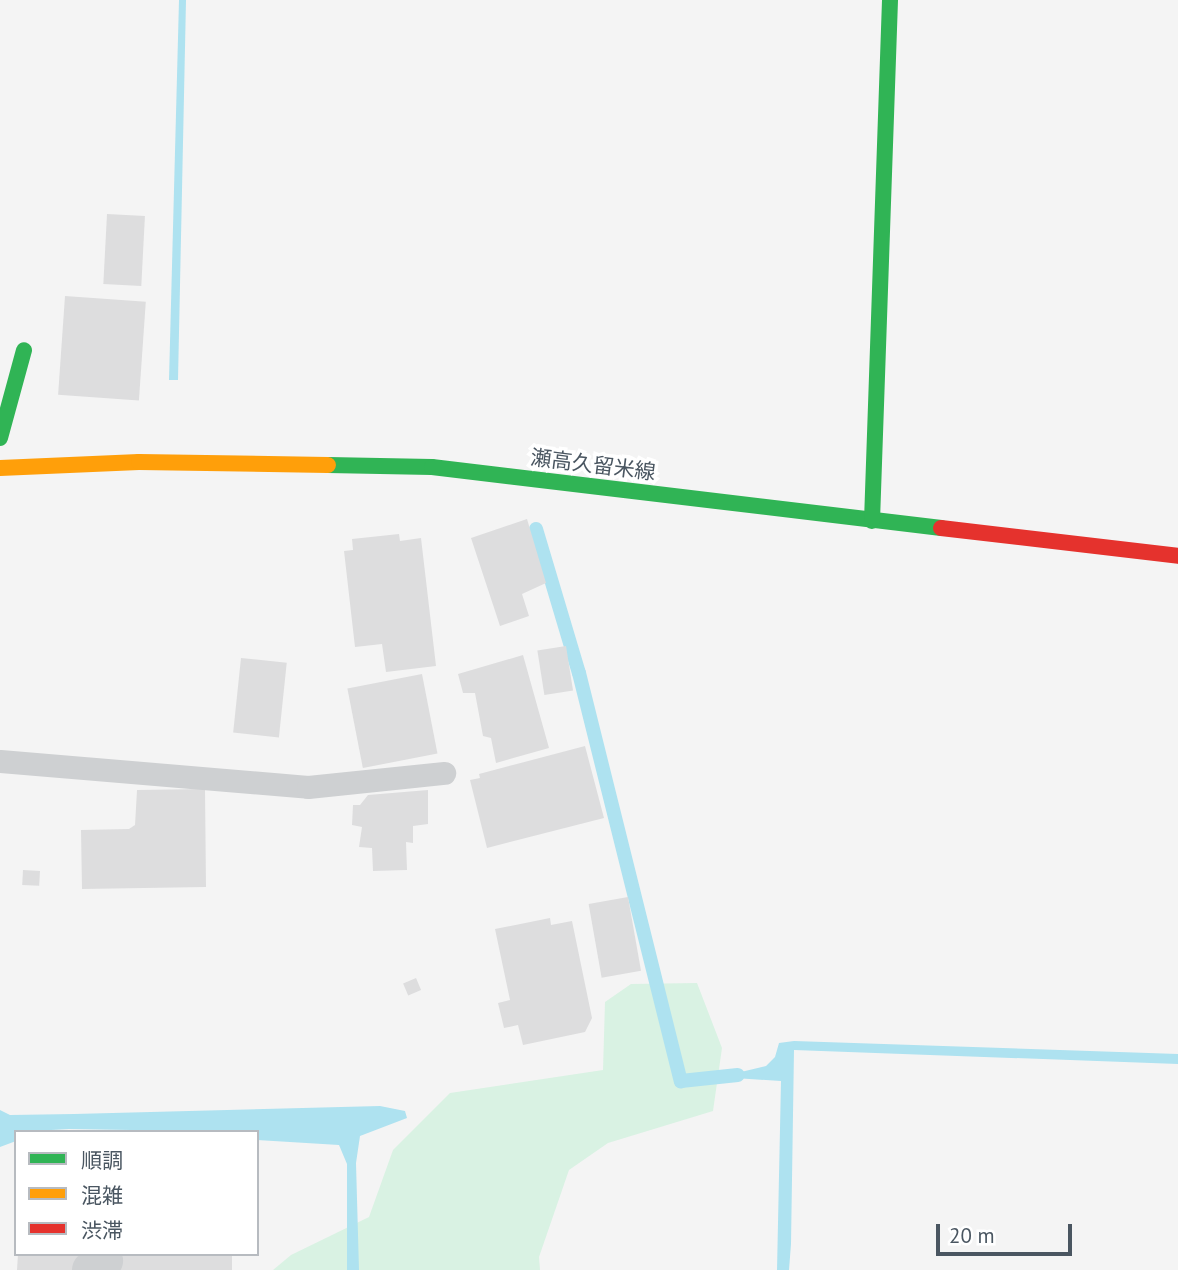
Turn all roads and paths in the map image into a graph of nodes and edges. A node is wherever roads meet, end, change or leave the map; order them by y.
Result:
1 (890, 0) edge
2 (24, 350) dead end
3 (0, 438) edge
4 (0, 468) edge
5 (872, 521) junction
6 (1178, 556) edge
7 (0, 761) edge
8 (444, 773) dead end

1 - 5 main road
2 - 3 main road
4 - 5 main road, 瀬高久留米線
5 - 6 main road, 瀬高久留米線
7 - 8 lane

